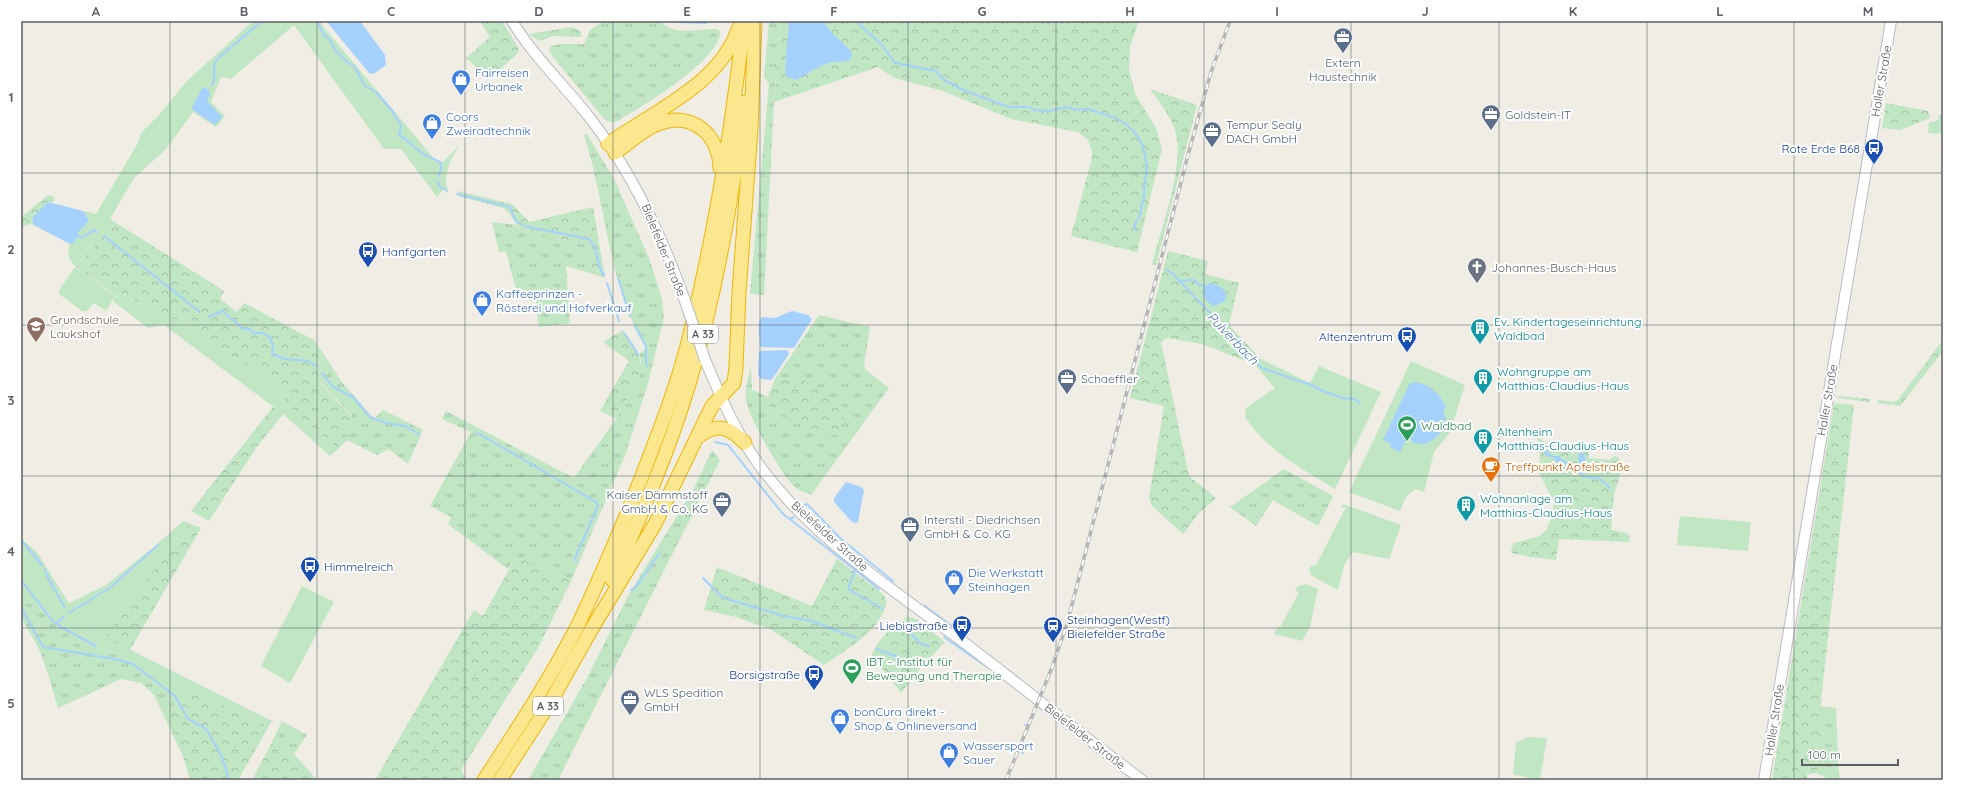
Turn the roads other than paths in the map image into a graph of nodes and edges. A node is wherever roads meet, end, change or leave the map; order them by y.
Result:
1 (512, 21) edge
2 (740, 21) edge
3 (744, 21) edge
4 (755, 21) edge
5 (1891, 21) edge
6 (612, 148) junction
7 (720, 194) junction
8 (721, 397) junction
9 (698, 437) junction
10 (745, 443) junction
11 (591, 630) junction
12 (484, 780) edge
13 (500, 780) edge
14 (1142, 780) edge
15 (1764, 780) edge

1 - 6 main road, Bielefelder Straße
2 - 6 highway
3 - 7 highway, A 33
4 - 8 highway
4 - 11 highway, A 33
5 - 15 main road, Haller Straße
6 - 7 highway
6 - 8 main road, Bielefelder Straße, bridge
7 - 12 highway, A 33
8 - 9 highway
8 - 10 main road, Bielefelder Straße
9 - 10 highway
9 - 11 highway
10 - 14 main road, Bielefelder Straße
11 - 13 highway, A 33

